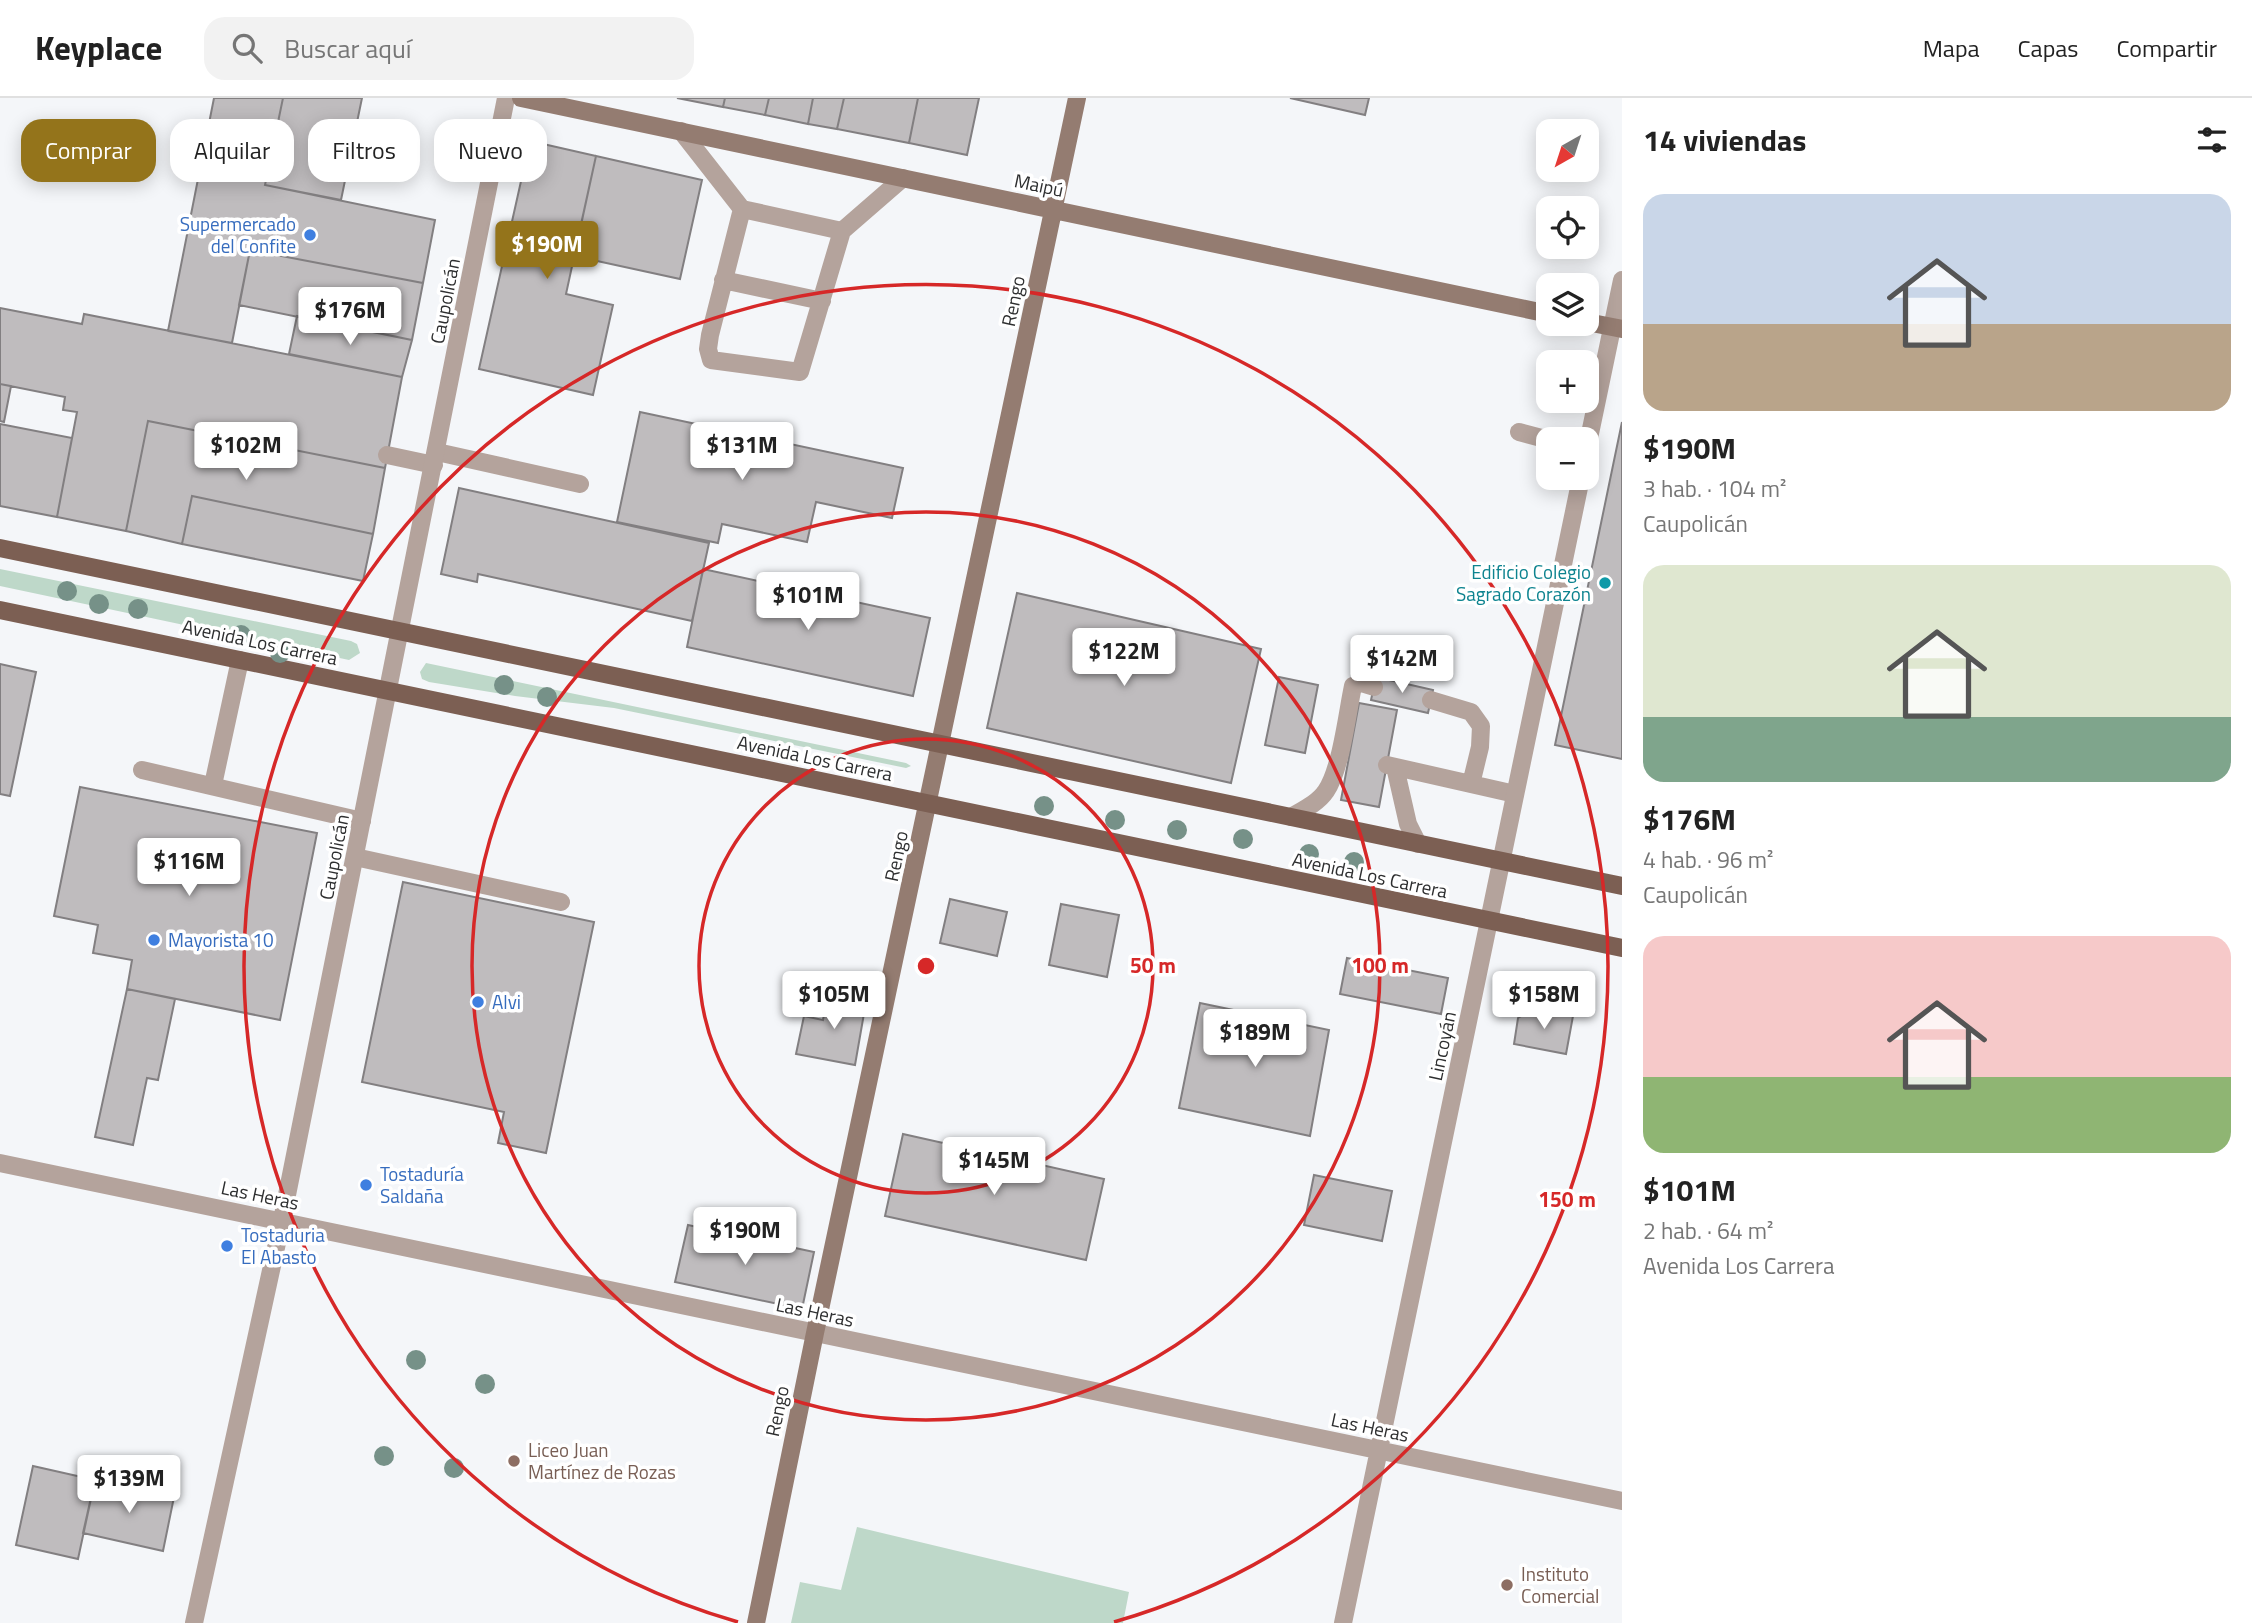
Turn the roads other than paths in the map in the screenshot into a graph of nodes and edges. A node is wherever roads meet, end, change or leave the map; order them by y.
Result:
1 (506, 98) edge
2 (521, 98) edge
3 (1077, 98) edge
4 (681, 131) junction
5 (903, 178) junction
6 (742, 209) junction
7 (1054, 210) junction
8 (842, 231) junction
9 (723, 280) junction
10 (1622, 280) edge
11 (822, 301) junction
12 (1536, 311) edge
13 (1599, 324) edge
14 (1617, 328) edge
15 (1592, 427) edge
16 (1519, 432) dead end
17 (1536, 437) edge
18 (387, 455) dead end
19 (435, 459) junction
20 (580, 484) dead end
21 (1579, 490) edge
22 (0, 548) edge
23 (0, 610) edge
24 (401, 632) junction
25 (240, 660) junction
26 (1374, 687) dead end
27 (389, 690) junction
28 (1431, 700) dead end
29 (941, 746) junction
30 (142, 769) dead end
31 (1471, 784) junction
32 (213, 786) junction
33 (1516, 794) junction
34 (928, 804) junction
35 (1291, 817) junction
36 (362, 821) junction
37 (1418, 844) junction
38 (355, 857) junction
39 (1501, 861) junction
40 (1622, 886) edge
41 (561, 901) dead end
42 (1489, 921) junction
43 (1622, 948) edge
44 (0, 1163) edge
45 (282, 1220) junction
46 (815, 1333) junction
47 (1380, 1451) junction
48 (1622, 1502) edge
49 (194, 1623) edge
50 (756, 1623) edge
51 (1343, 1623) edge

1 - 19 street, Caupolicán
2 - 4 main road, Maipú
3 - 7 main road, Rengo
4 - 5 main road, Maipú
4 - 6 street
5 - 7 main road, Maipú
5 - 8 street
6 - 8 street
6 - 9 street
7 - 12 main road, Maipú
7 - 29 main road, Rengo
8 - 11 street
9 - 11 street
9 - 11 street
10 - 14 street
13 - 14 main road
14 - 15 street
16 - 17 street
18 - 19 street
19 - 20 street
19 - 24 street, Caupolicán
21 - 33 street, Lincoyán
22 - 24 main road, Avenida Los Carrera
23 - 25 main road, Avenida Los Carrera
24 - 27 street, Caupolicán
24 - 29 main road, Avenida Los Carrera
25 - 27 main road, Avenida Los Carrera
25 - 32 street
26 - 35 street
27 - 34 main road, Avenida Los Carrera
27 - 36 street, Caupolicán
28 - 31 street
29 - 34 main road, Rengo
29 - 35 main road, Avenida Los Carrera
30 - 32 street
31 - 33 street
31 - 37 street
32 - 36 street
33 - 39 street, Lincoyán
34 - 42 main road, Avenida Los Carrera
34 - 46 main road, Rengo
35 - 37 main road, Avenida Los Carrera
36 - 38 street, Caupolicán
37 - 39 main road, Avenida Los Carrera
38 - 41 street
38 - 45 street, Caupolicán
39 - 40 main road, Avenida Los Carrera
39 - 42 street, Lincoyán
42 - 43 main road, Avenida Los Carrera
42 - 47 street, Lincoyán
44 - 45 street, Las Heras
45 - 46 street, Las Heras
45 - 49 street, Caupolicán
46 - 47 street, Las Heras
46 - 50 main road, Rengo
47 - 48 street, Las Heras
47 - 51 street, Lincoyán

